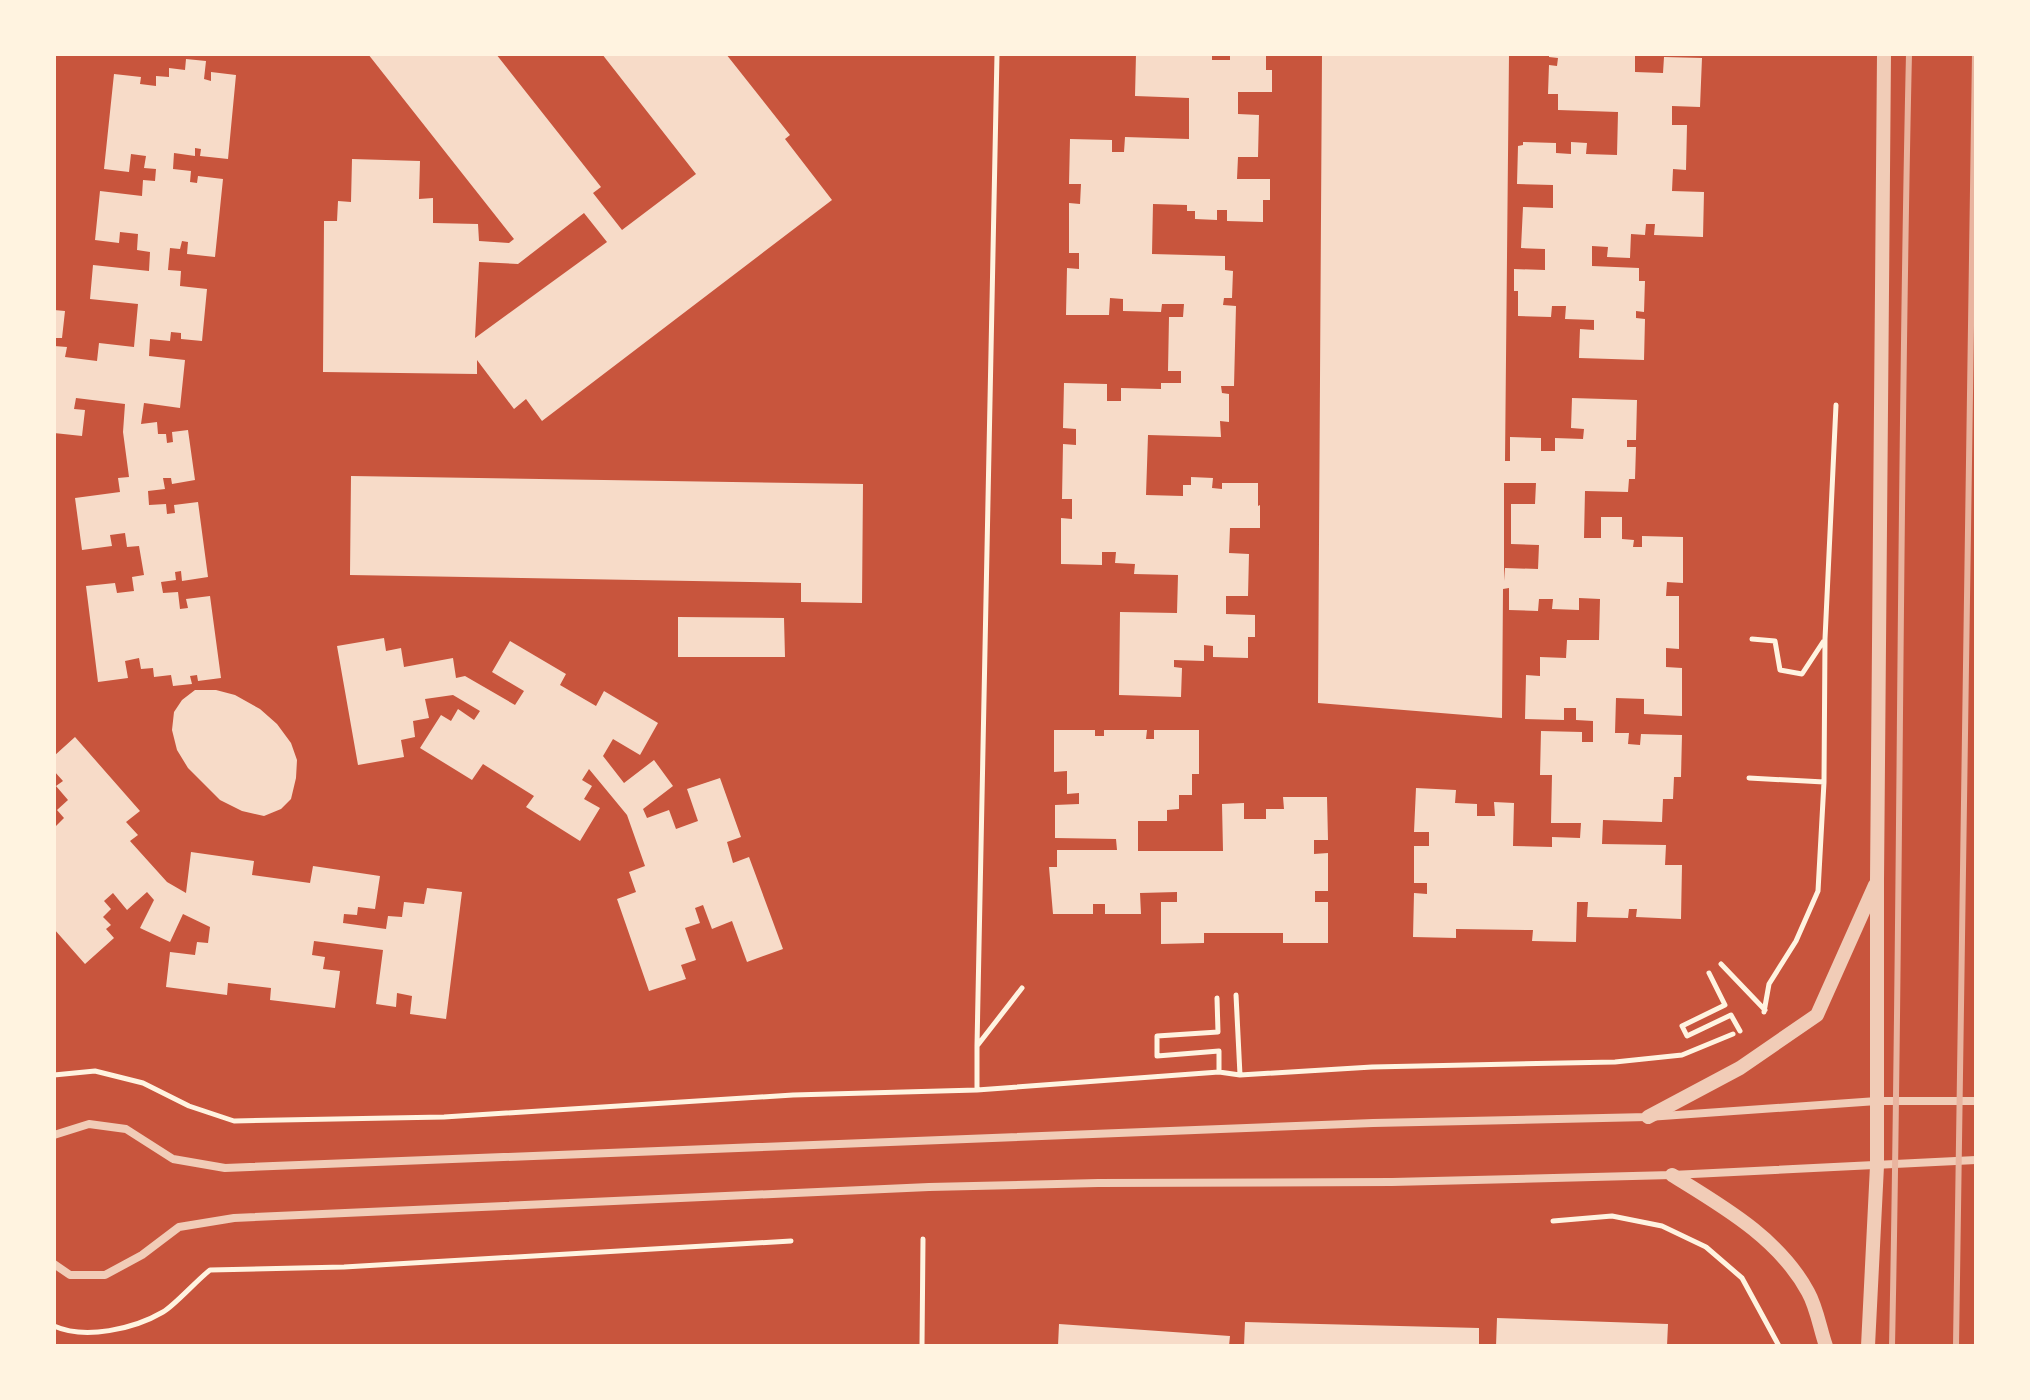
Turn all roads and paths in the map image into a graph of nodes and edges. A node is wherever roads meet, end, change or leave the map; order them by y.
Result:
1 (997, 54) edge
2 (1884, 54) edge
3 (1836, 405) dead end
4 (1752, 639) dead end
5 (1825, 639) junction
6 (1749, 778) dead end
7 (1824, 782) junction
8 (1877, 881) junction
9 (1721, 964) dead end
10 (1709, 973) dead end
11 (1022, 988) dead end
12 (1236, 995) dead end
13 (1217, 998) dead end
14 (1766, 1010) junction
15 (1757, 1017) dead end
16 (1749, 1024) dead end
17 (1740, 1031) junction
18 (977, 1046) junction
19 (1219, 1072) junction
20 (54, 1075) edge
21 (1240, 1075) junction
22 (977, 1090) junction
23 (1877, 1101) junction
24 (1976, 1101) edge
25 (1648, 1117) junction
26 (54, 1135) edge
27 (1976, 1160) edge
28 (1877, 1166) junction
29 (1672, 1175) junction
30 (1553, 1221) dead end
31 (923, 1239) dead end
32 (791, 1241) dead end
33 (54, 1264) edge
34 (54, 1326) edge
35 (922, 1346) edge
36 (1779, 1346) edge
37 (1826, 1346) edge
38 (1868, 1346) edge

1 - 18 path
2 - 8 street
3 - 5 path
4 - 5 path
5 - 7 path
6 - 7 path
7 - 14 path
8 - 23 street
8 - 25 street
9 - 14 path
10 - 17 path
11 - 18 path
12 - 21 path
13 - 19 path
14 - 15 path
16 - 17 path
17 - 21 path
18 - 22 path
19 - 21 path
19 - 22 path
20 - 22 path
23 - 24 street
23 - 25 street
23 - 28 street
25 - 26 street
27 - 28 street
28 - 29 street
28 - 38 street
29 - 33 street
29 - 37 street
30 - 36 path
31 - 35 path
32 - 34 path

